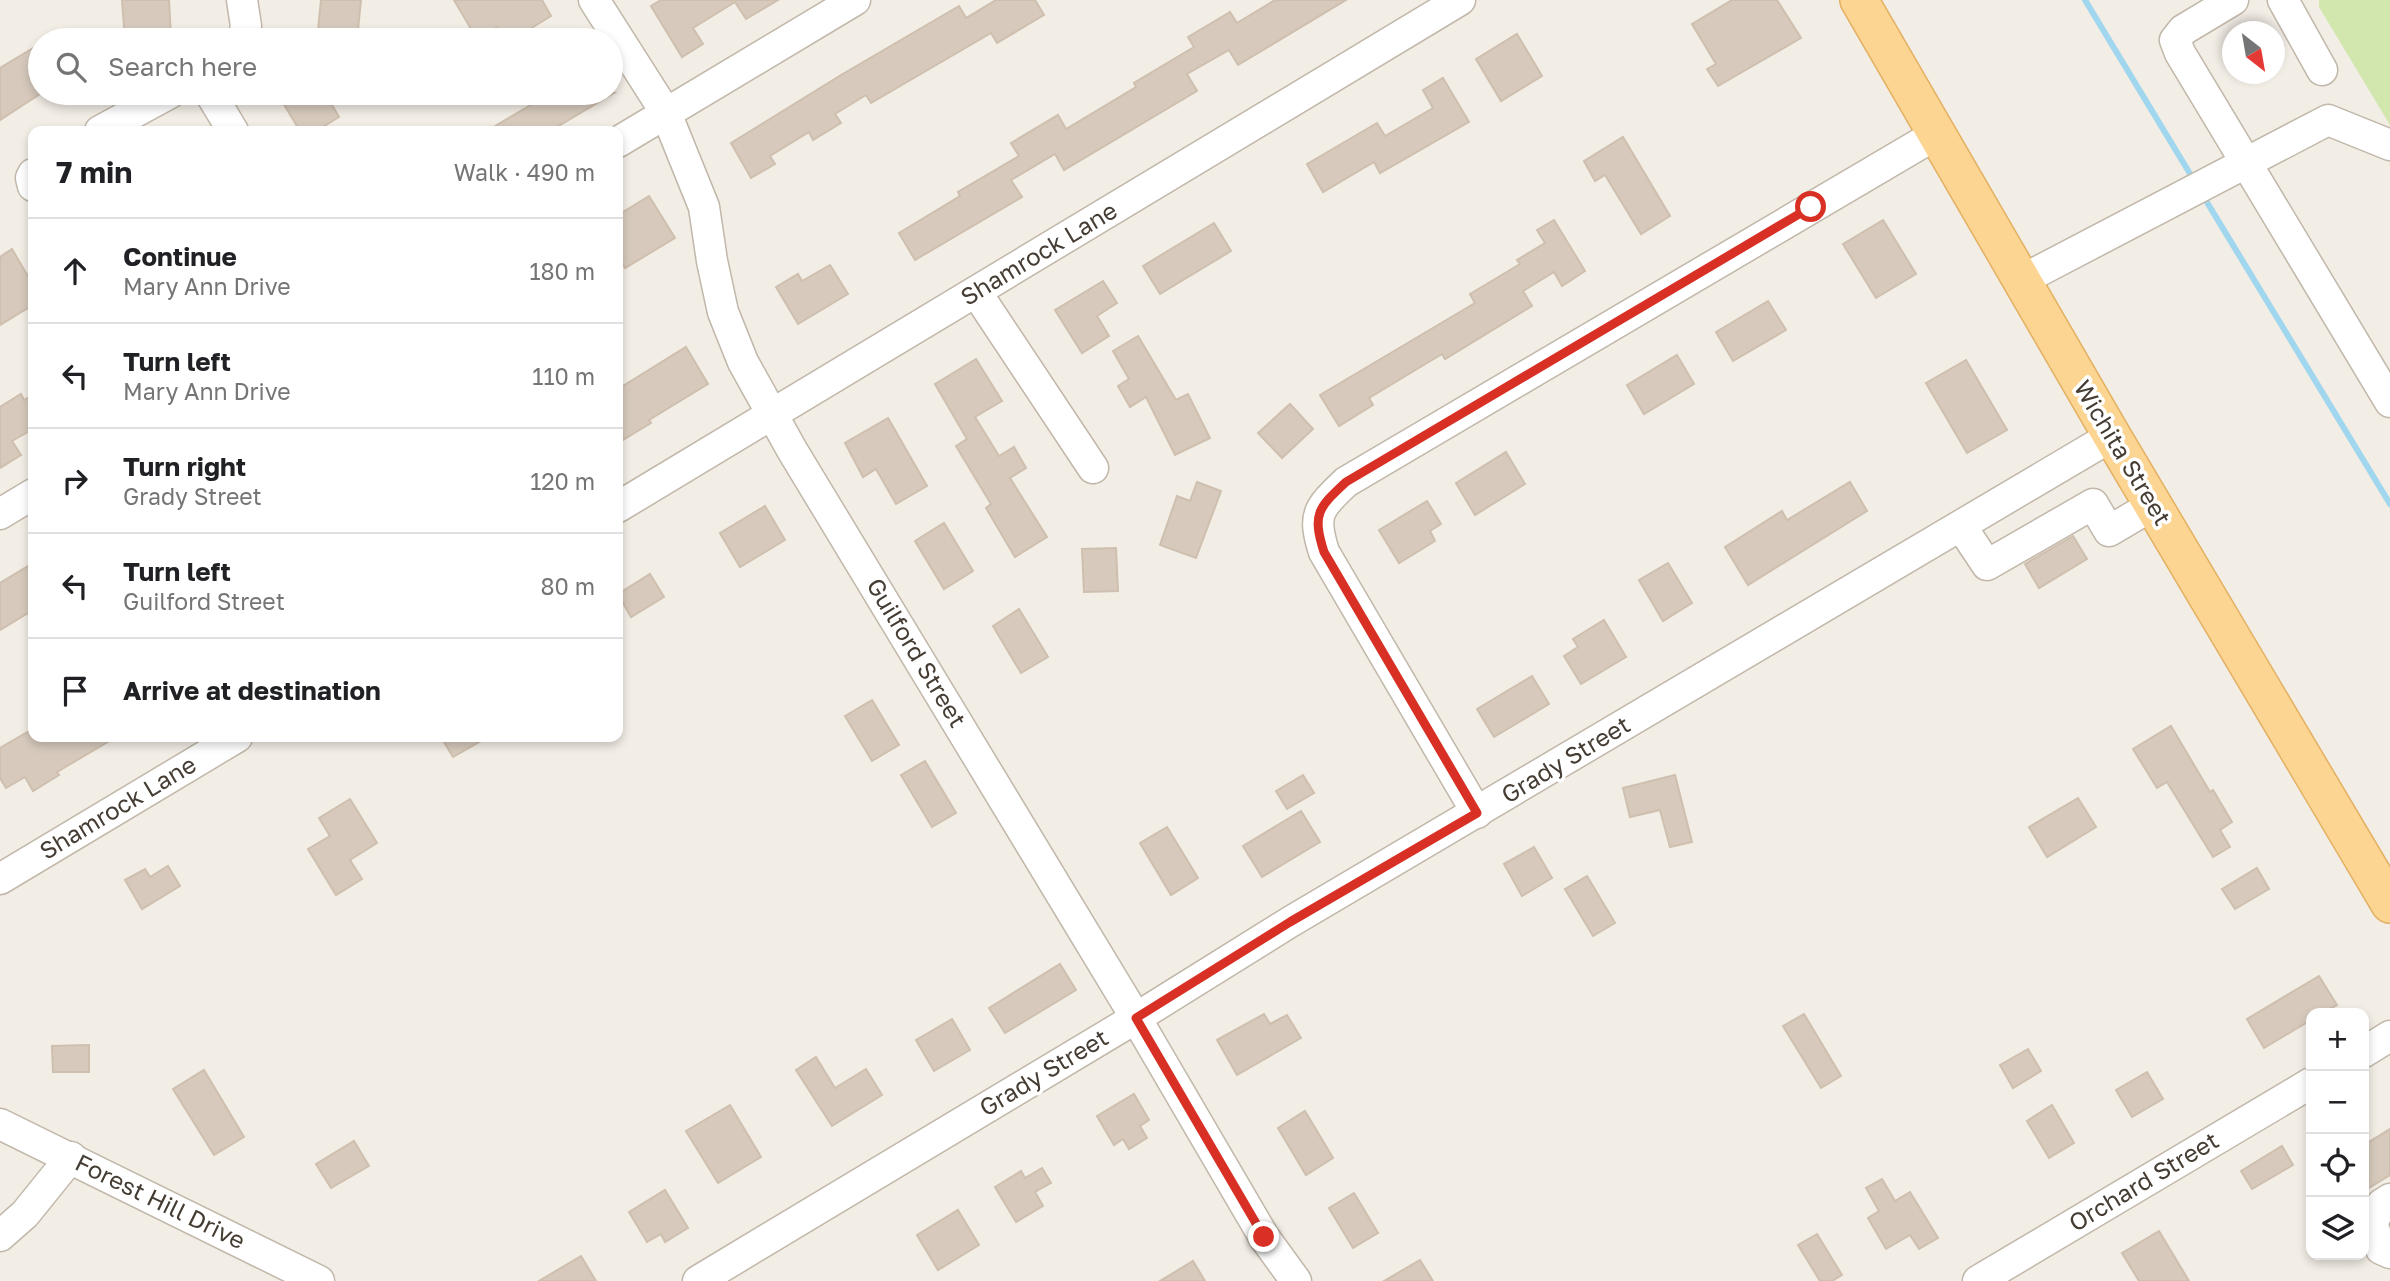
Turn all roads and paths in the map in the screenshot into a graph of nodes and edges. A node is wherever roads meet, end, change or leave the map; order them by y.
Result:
1 (242, 0) edge
2 (594, 0) edge
3 (855, 0) edge
4 (1460, 0) edge
5 (1859, 0) edge
6 (2233, 0) edge
7 (2283, 0) edge
8 (246, 28) edge
9 (612, 28) edge
10 (623, 46) edge
11 (2322, 70) dead end
12 (148, 105) edge
13 (217, 105) edge
14 (666, 113) junction
15 (109, 126) edge
16 (230, 126) edge
17 (1935, 135) junction
18 (623, 139) edge
19 (2390, 145) edge
20 (2235, 169) junction
21 (2020, 281) junction
22 (976, 292) junction
23 (2390, 402) edge
24 (773, 414) junction
25 (2112, 436) junction
26 (1093, 468) dead end
27 (28, 497) edge
28 (623, 504) edge
29 (2153, 505) junction
30 (0, 514) edge
31 (1961, 526) junction
32 (229, 742) edge
33 (1477, 813) junction
34 (0, 879) edge
35 (2390, 904) edge
36 (1136, 1018) junction
37 (2390, 1036) edge
38 (2369, 1049) edge
39 (2306, 1086) edge
40 (0, 1124) edge
41 (71, 1157) junction
42 (2390, 1199) edge
43 (0, 1236) edge
44 (2390, 1253) edge
45 (319, 1281) edge
46 (698, 1281) edge
47 (1296, 1281) edge
48 (1978, 1281) edge

1 - 8 street
2 - 9 street, Guilford Street
3 - 14 street
4 - 22 street, Shamrock Lane
5 - 17 main road, Wichita Street
6 - 20 street
7 - 11 street
10 - 14 street, Guilford Street
12 - 15 street
13 - 16 street
14 - 18 street
14 - 24 street, Guilford Street
17 - 21 main road, Wichita Street
17 - 33 street
19 - 20 street
20 - 21 street
20 - 23 street
21 - 25 main road, Wichita Street
22 - 24 street, Shamrock Lane
22 - 26 street
24 - 28 street, Shamrock Lane
24 - 36 street, Guilford Street
25 - 29 main road, Wichita Street
25 - 31 street, Grady Street
27 - 30 street
29 - 31 street
29 - 35 main road, Wichita Street
31 - 33 street, Grady Street
32 - 34 street, Shamrock Lane
33 - 36 street, Grady Street
36 - 46 street, Grady Street
36 - 47 street, Guilford Street
37 - 38 street
39 - 48 street, Orchard Street
40 - 41 street, Forest Hill Drive
41 - 43 street
41 - 45 street, Forest Hill Drive
42 - 44 street

